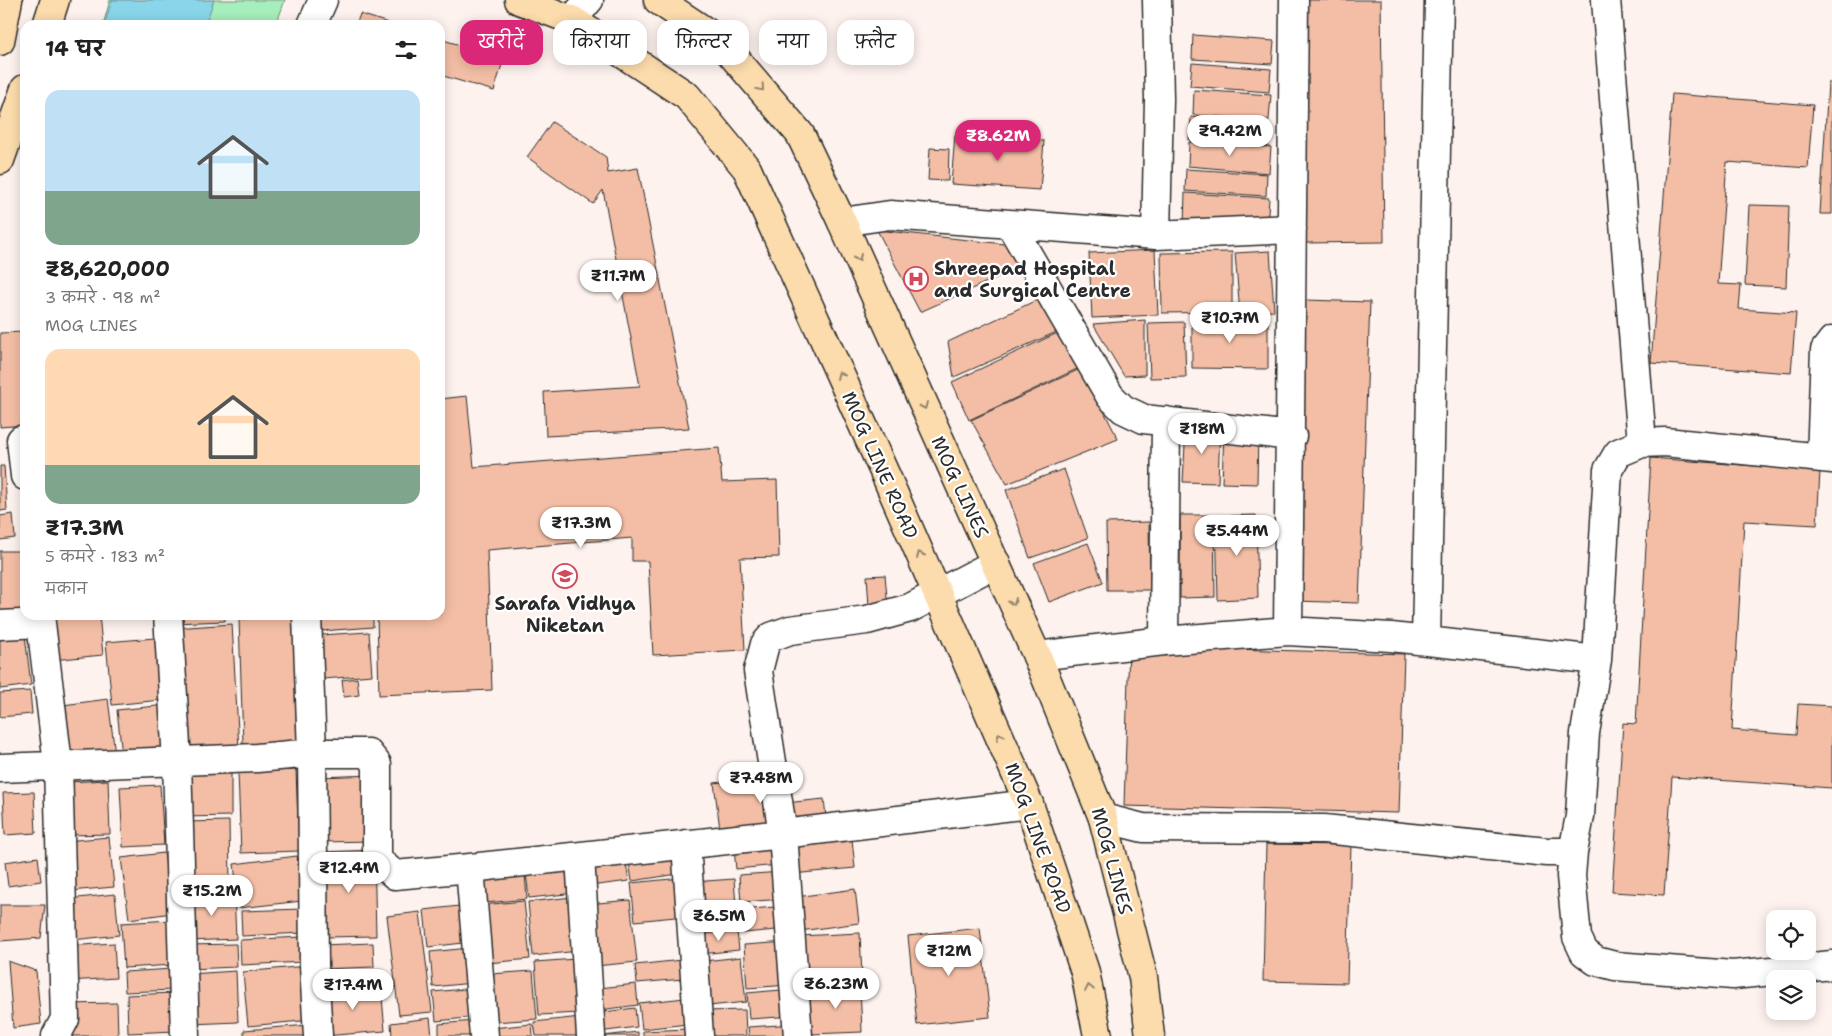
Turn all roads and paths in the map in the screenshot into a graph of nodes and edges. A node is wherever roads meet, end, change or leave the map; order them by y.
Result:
1 (8, 0) edge
2 (55, 0) edge
3 (323, 0) edge
4 (519, 0) edge
5 (658, 0) edge
6 (1157, 0) edge
7 (1294, 0) edge
8 (1439, 0) edge
9 (1606, 0) edge
10 (580, 10) edge
11 (49, 20) edge
12 (314, 20) edge
13 (0, 41) edge
14 (20, 99) edge
15 (5, 128) edge
16 (0, 160) edge
17 (842, 222) junction
18 (1010, 224) junction
19 (1292, 229) junction
20 (1156, 235) junction
21 (1832, 341) edge
22 (1166, 421) junction
23 (1292, 436) junction
24 (15, 440) edge
25 (1642, 443) junction
26 (20, 458) edge
27 (1826, 459) edge
28 (996, 563) junction
29 (936, 592) junction
30 (34, 620) edge
31 (41, 620) edge
32 (168, 620) edge
33 (307, 620) edge
34 (0, 625) edge
35 (1288, 631) junction
36 (1164, 641) junction
37 (1426, 641) junction
38 (1037, 656) junction
39 (1598, 660) junction
40 (312, 753) junction
41 (176, 761) junction
42 (58, 764) junction
43 (0, 768) edge
44 (1029, 804) junction
45 (1103, 818) junction
46 (783, 834) junction
47 (686, 844) junction
48 (1573, 852) junction
49 (580, 856) junction
50 (470, 868) junction
51 (1832, 965) edge
52 (56, 1036) edge
53 (186, 1036) edge
54 (318, 1036) edge
55 (484, 1036) edge
56 (591, 1036) edge
57 (699, 1036) edge
58 (798, 1036) edge
59 (1098, 1036) edge
60 (1150, 1036) edge

1 - 13 main road
2 - 11 main road
3 - 12 street
4 - 10 main road, MOG LINE ROAD
5 -> 17 main road, MOG LINES
6 - 20 street
7 - 19 street
8 - 37 street
9 - 25 street
29 -> 10 main road, MOG LINE ROAD
14 - 15 main road
15 - 16 main road
17 - 18 street
17 -> 28 main road, MOG LINES
18 - 20 street
18 - 22 street
19 - 20 street
19 - 23 street
21 - 27 street
22 - 23 street
22 - 36 street
23 - 35 street
24 - 26 street
25 - 27 street
25 - 39 street
28 - 29 street
28 -> 38 main road, MOG LINES
44 -> 29 main road, MOG LINE ROAD
29 - 46 street
30 - 34 street
31 - 42 street
32 - 41 street
33 - 40 street
35 - 36 street
35 - 37 street
36 - 38 street
37 - 39 street
38 - 45 main road, MOG LINES
39 - 48 street
40 - 41 street
40 - 50 street
40 - 54 street
41 - 42 street
41 - 53 street
42 - 43 street
42 - 52 street
44 - 46 street
59 -> 44 main road, MOG LINE ROAD
45 - 48 street
45 - 60 main road, MOG LINES
46 - 47 street
46 - 58 street
47 - 49 street
47 - 57 street
48 - 51 street
49 - 50 street
49 - 56 street
50 - 55 street

